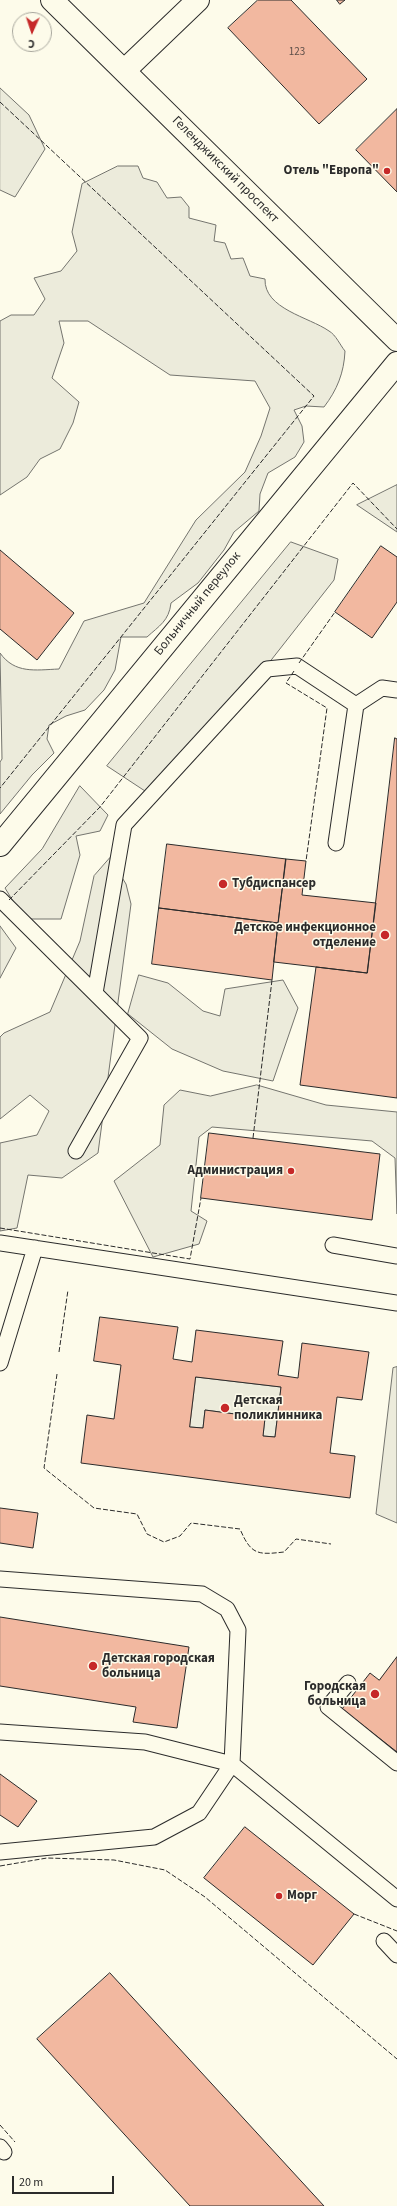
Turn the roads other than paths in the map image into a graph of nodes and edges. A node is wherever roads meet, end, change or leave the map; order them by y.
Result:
1 (52, 0) edge
2 (198, 0) edge
3 (125, 70) junction
4 (397, 340) edge
5 (397, 363) edge
6 (397, 690) edge
7 (356, 705) junction
8 (336, 843) dead end
9 (0, 845) edge
10 (0, 899) edge
11 (95, 993) junction
12 (76, 1151) dead end
13 (0, 1243) edge
14 (333, 1245) dead end
15 (35, 1248) junction
16 (397, 1256) edge
17 (397, 1303) edge
18 (0, 1363) edge
19 (0, 1579) edge
20 (348, 1683) dead end
21 (0, 1732) edge
22 (397, 1763) edge
23 (232, 1764) junction
24 (0, 1852) edge
25 (397, 1899) edge
26 (384, 1941) dead end
27 (397, 1955) edge

1 - 3 street, Геленджикский проспект
2 - 3 street
3 - 4 street, Геленджикский проспект
5 - 9 street, Больничный переулок
6 - 7 lane
7 - 8 lane
7 - 11 lane
10 - 11 lane
11 - 12 lane
13 - 15 lane
14 - 16 lane
15 - 17 lane
15 - 18 lane
19 - 23 lane
20 - 22 lane
21 - 23 lane
23 - 24 lane
23 - 25 lane
26 - 27 lane

